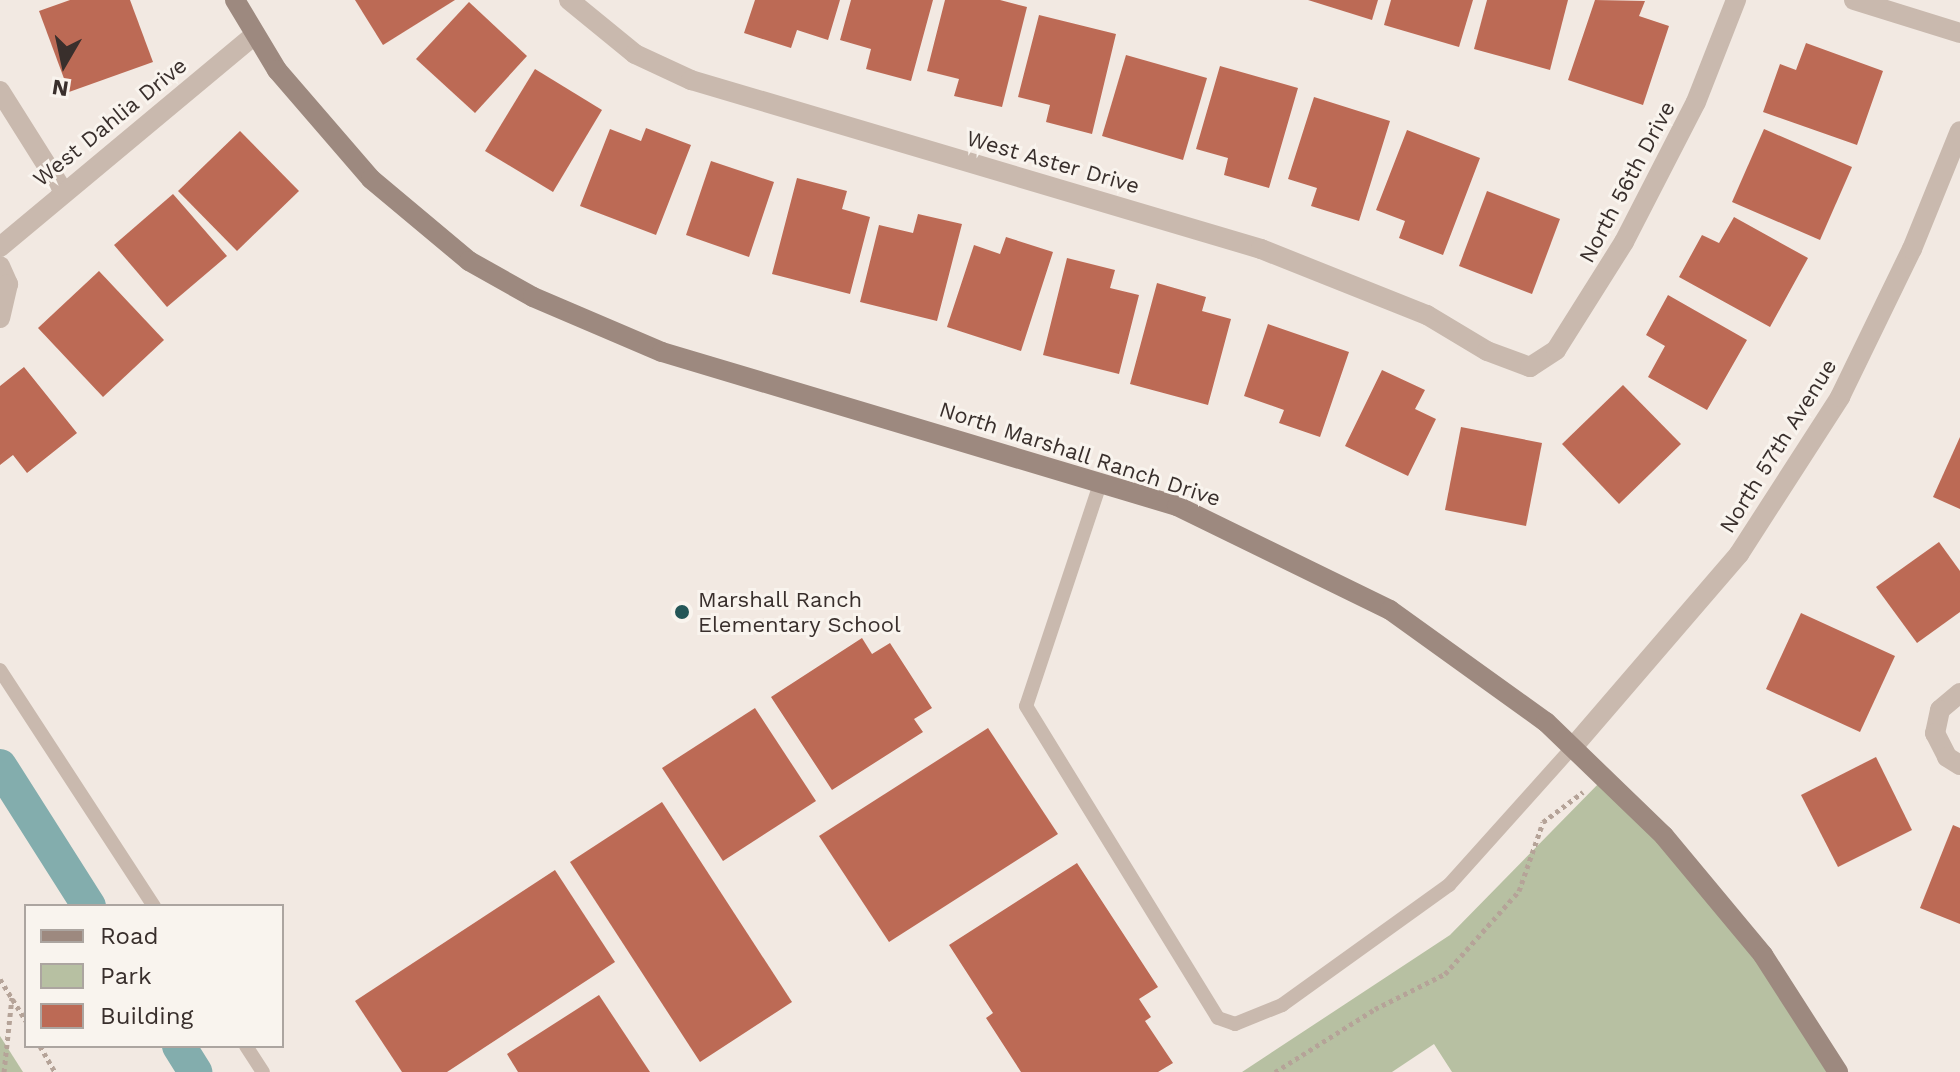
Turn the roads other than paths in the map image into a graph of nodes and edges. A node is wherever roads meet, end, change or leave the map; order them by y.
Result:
1 (235, 0) edge
2 (569, 0) edge
3 (1736, 0) edge
4 (1854, 0) edge
5 (1960, 33) edge
6 (253, 36) junction
7 (0, 91) edge
8 (1960, 131) edge
9 (63, 191) junction
10 (0, 247) edge
11 (0, 266) edge
12 (0, 318) edge
13 (1530, 367) joint
14 (1101, 481) junction
15 (0, 670) edge
16 (1960, 693) edge
17 (1573, 747) junction
18 (1960, 765) edge
19 (153, 904) edge
20 (247, 1048) edge
21 (263, 1072) edge
22 (1838, 1072) edge

1 - 6 street, North Marshall Ranch Drive
2 - 13 street, West Aster Drive
3 - 13 street, North 56th Drive
4 - 5 street
6 - 9 street, West Dahlia Drive
6 - 14 street, North Marshall Ranch Drive
7 - 9 street
8 - 17 street, North 57th Avenue
9 - 10 street, West Dahlia Drive
11 - 12 street
14 - 17 street, North Marshall Ranch Drive
14 - 17 lane
15 - 19 lane
16 - 18 street
17 - 22 street, North Marshall Ranch Drive
20 - 21 lane

